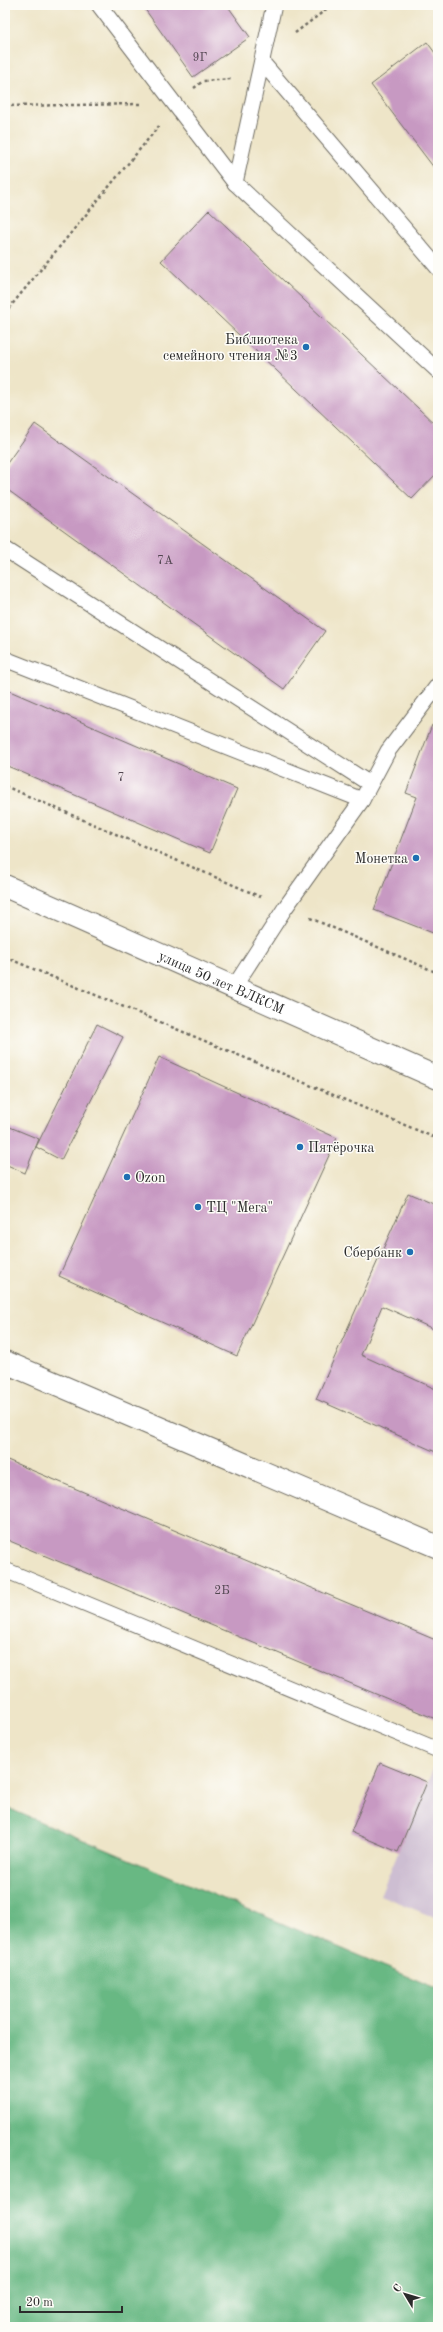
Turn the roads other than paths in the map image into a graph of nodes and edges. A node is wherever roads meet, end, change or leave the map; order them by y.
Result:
1 (99, 5) edge
2 (274, 5) edge
3 (262, 62) junction
4 (235, 183) junction
5 (438, 268) edge
6 (438, 372) edge
7 (5, 549) edge
8 (5, 659) edge
9 (438, 685) edge
10 (370, 784) junction
11 (362, 800) junction
12 (5, 886) edge
13 (234, 987) junction
14 (438, 1078) edge
15 (5, 1362) edge
16 (438, 1547) edge
17 (5, 1570) edge
18 (438, 1750) edge

1 - 4 lane
2 - 3 lane
3 - 4 lane
3 - 5 lane
4 - 6 lane
7 - 10 lane
8 - 11 lane
9 - 10 lane
10 - 11 lane
11 - 13 lane
12 - 13 street, улица 50 лет ВЛКСМ
13 - 14 street, улица 50 лет ВЛКСМ
15 - 16 street
17 - 18 lane

